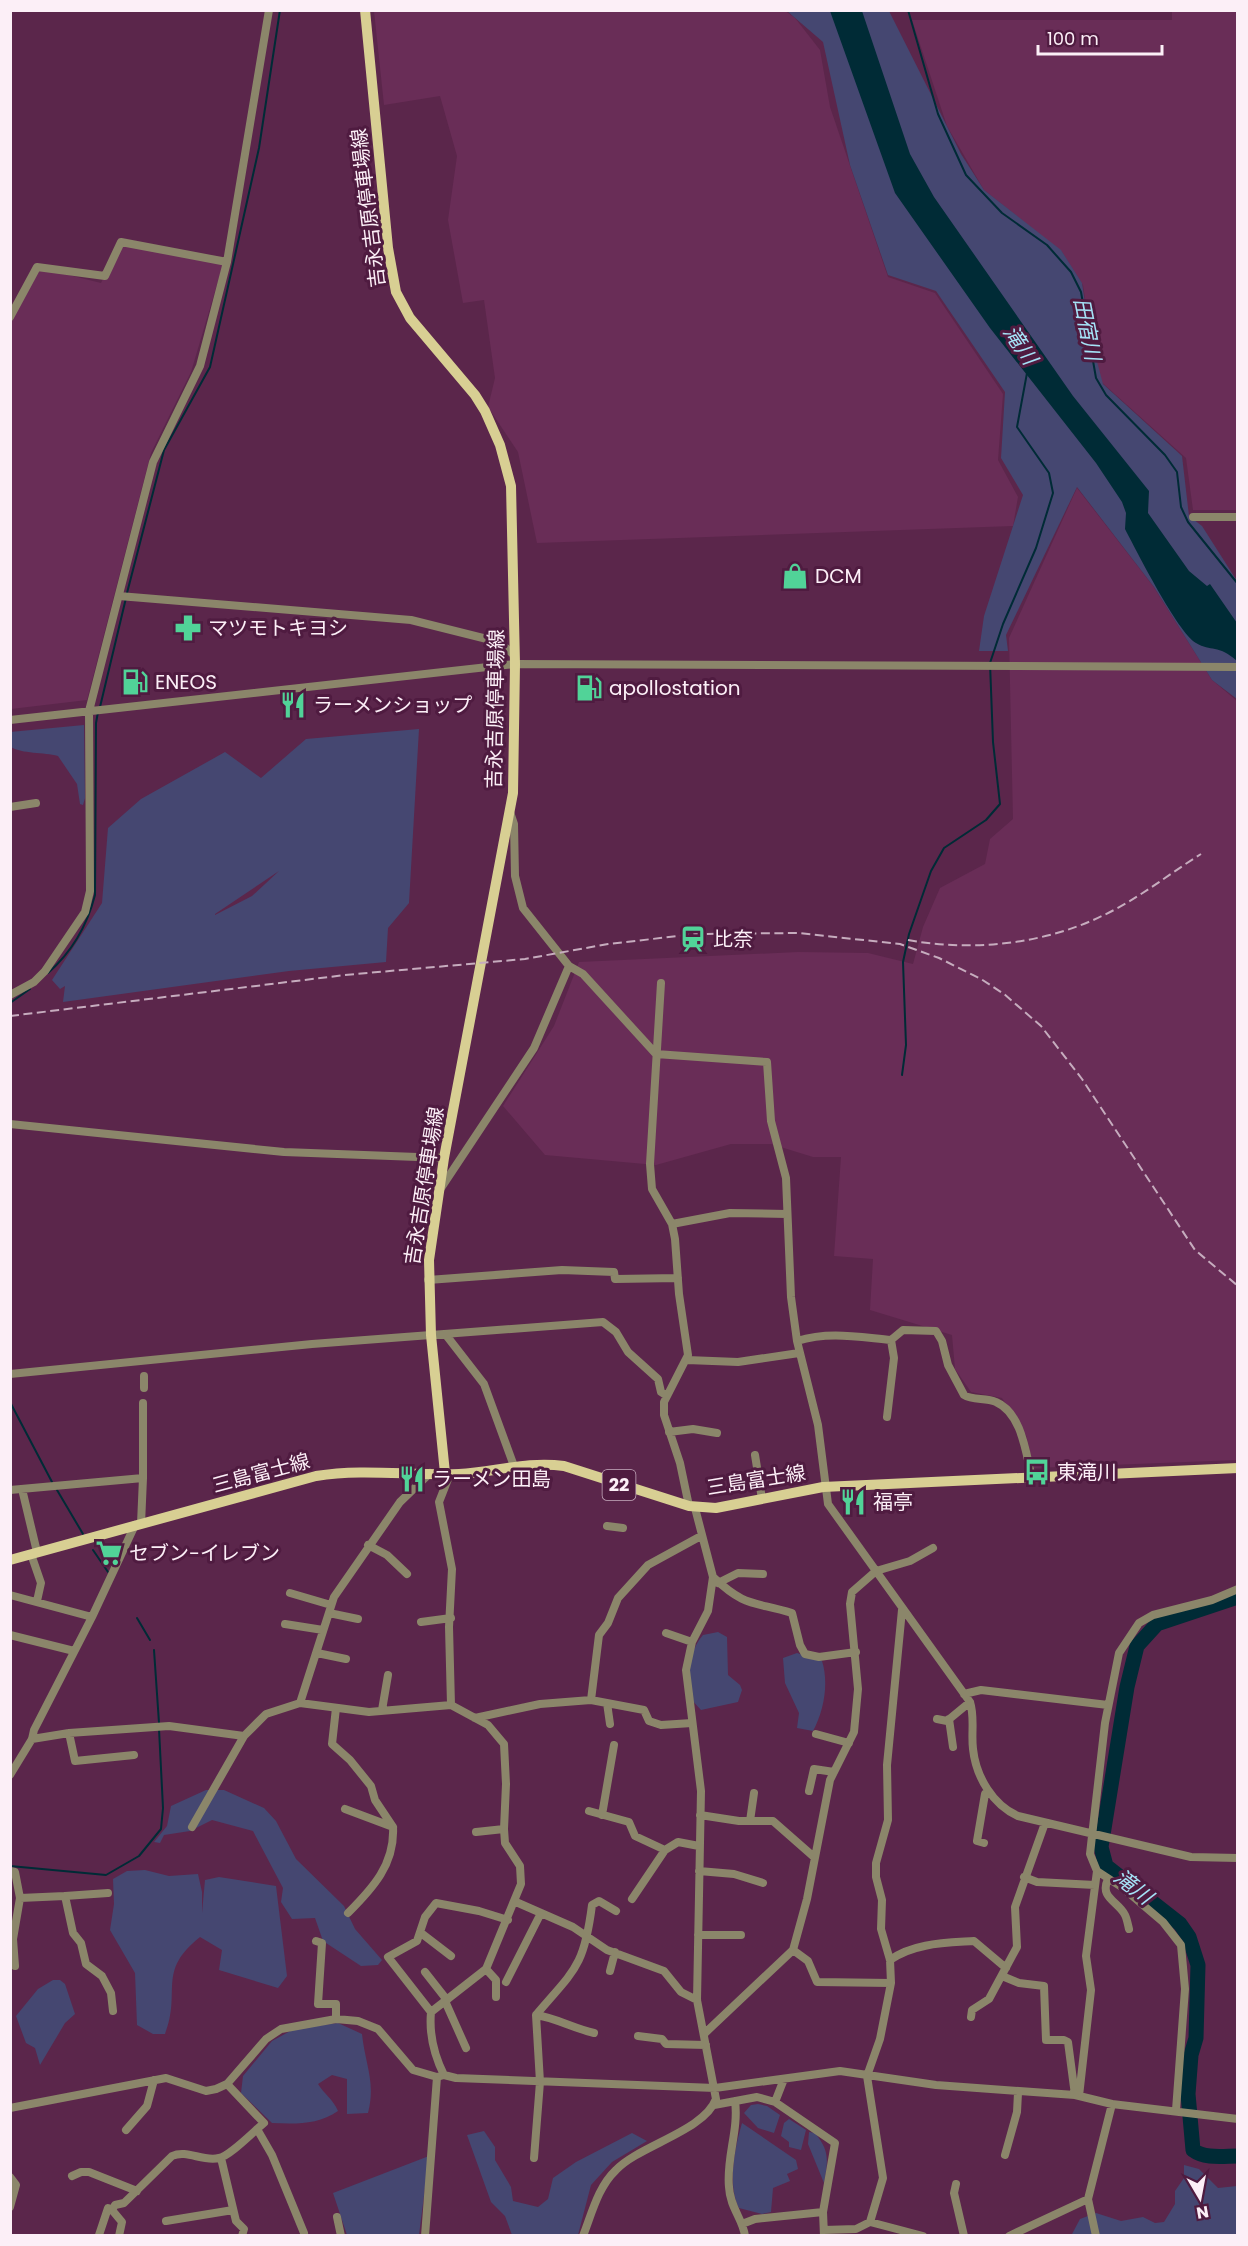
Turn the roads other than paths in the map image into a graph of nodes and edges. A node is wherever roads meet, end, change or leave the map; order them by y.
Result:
1 (269, 10) edge
2 (365, 10) edge
3 (227, 262) junction
4 (10, 317) edge
5 (1192, 517) dead end
6 (1238, 517) edge
7 (119, 596) junction
8 (515, 659) junction
9 (1238, 668) edge
10 (89, 711) junction
11 (10, 720) edge
12 (36, 804) dead end
13 (10, 807) edge
14 (510, 812) junction
15 (569, 966) junction
16 (661, 982) dead end
17 (10, 995) edge
18 (656, 1054) junction
19 (10, 1124) edge
20 (444, 1158) junction
21 (440, 1189) junction
22 (787, 1214) junction
23 (672, 1224) junction
24 (678, 1278) junction
25 (428, 1280) junction
26 (431, 1335) junction
27 (446, 1335) junction
28 (891, 1340) junction
29 (797, 1341) junction
30 (799, 1353) junction
31 (687, 1360) junction
32 (144, 1368) junction
33 (10, 1374) edge
34 (144, 1388) dead end
35 (667, 1396) junction
36 (143, 1403) dead end
37 (887, 1417) dead end
38 (669, 1432) junction
39 (717, 1433) dead end
40 (755, 1455) dead end
41 (514, 1466) junction
42 (1238, 1468) edge
43 (431, 1473) junction
44 (448, 1474) junction
45 (143, 1478) junction
46 (1032, 1478) junction
47 (826, 1487) junction
48 (22, 1489) junction
49 (10, 1490) edge
50 (762, 1499) junction
51 (692, 1507) junction
52 (138, 1525) junction
53 (608, 1526) dead end
54 (623, 1528) dead end
55 (701, 1536) junction
56 (368, 1545) junction
57 (933, 1548) dead end
58 (34, 1553) junction
59 (10, 1560) edge
60 (876, 1571) junction
61 (407, 1574) dead end
62 (763, 1574) dead end
63 (716, 1580) junction
64 (1238, 1589) edge
65 (290, 1593) dead end
66 (10, 1594) edge
67 (37, 1601) junction
68 (330, 1609) junction
69 (902, 1610) junction
70 (92, 1617) junction
71 (451, 1618) junction
72 (358, 1619) dead end
73 (421, 1622) dead end
74 (285, 1624) dead end
75 (323, 1630) junction
76 (666, 1633) dead end
77 (10, 1635) edge
78 (692, 1642) junction
79 (74, 1651) junction
80 (856, 1652) junction
81 (317, 1653) junction
82 (346, 1659) dead end
83 (388, 1675) dead end
84 (964, 1694) junction
85 (591, 1700) junction
86 (300, 1702) junction
87 (970, 1702) junction
88 (607, 1703) junction
89 (451, 1705) junction
90 (1108, 1705) junction
91 (336, 1708) junction
92 (382, 1710) junction
93 (474, 1719) junction
94 (937, 1719) dead end
95 (950, 1719) junction
96 (692, 1723) junction
97 (610, 1724) dead end
98 (69, 1733) junction
99 (816, 1734) dead end
100 (244, 1736) junction
101 (32, 1739) junction
102 (849, 1743) junction
103 (614, 1745) dead end
104 (953, 1747) dead end
105 (134, 1755) dead end
106 (834, 1772) junction
107 (10, 1775) edge
108 (809, 1791) dead end
109 (754, 1793) dead end
110 (985, 1794) dead end
111 (345, 1809) dead end
112 (589, 1811) dead end
113 (602, 1815) junction
114 (700, 1815) junction
115 (750, 1821) junction
116 (1045, 1822) junction
117 (192, 1827) dead end
118 (393, 1827) junction
119 (504, 1829) junction
120 (476, 1832) dead end
121 (1092, 1833) junction
122 (984, 1842) dead end
123 (699, 1846) junction
124 (666, 1850) junction
125 (814, 1857) junction
126 (1238, 1858) edge
127 (1097, 1870) junction
128 (10, 1871) edge
129 (699, 1871) junction
130 (1024, 1877) junction
131 (1108, 1879) junction
132 (763, 1882) dead end
133 (1095, 1885) junction
134 (108, 1893) dead end
135 (65, 1896) junction
136 (20, 1898) junction
137 (632, 1899) dead end
138 (516, 1902) junction
139 (616, 1911) dead end
140 (348, 1913) dead end
141 (541, 1913) junction
142 (508, 1920) junction
143 (1129, 1929) dead end
144 (421, 1934) junction
145 (698, 1935) junction
146 (741, 1935) dead end
147 (588, 1937) junction
148 (316, 1941) dead end
149 (793, 1950) junction
150 (615, 1952) junction
151 (451, 1956) dead end
152 (890, 1960) junction
153 (15, 1965) dead end
154 (486, 1969) junction
155 (610, 1971) dead end
156 (425, 1972) dead end
157 (1004, 1972) junction
158 (506, 1982) dead end
159 (891, 1983) junction
160 (496, 1997) dead end
161 (697, 2000) junction
162 (446, 2001) junction
163 (114, 2011) dead end
164 (430, 2012) junction
165 (536, 2015) junction
166 (971, 2017) dead end
167 (336, 2019) junction
168 (594, 2033) dead end
169 (704, 2034) junction
170 (638, 2036) dead end
171 (706, 2045) junction
172 (466, 2048) dead end
173 (441, 2076) junction
174 (867, 2076) junction
175 (784, 2079) junction
176 (154, 2080) junction
177 (540, 2082) junction
178 (227, 2084) junction
179 (715, 2088) junction
180 (1018, 2093) junction
181 (1077, 2096) junction
182 (735, 2101) junction
183 (775, 2102) junction
184 (1112, 2104) junction
185 (714, 2105) junction
186 (10, 2108) edge
187 (1176, 2110) junction
188 (1238, 2119) edge
189 (257, 2129) junction
190 (126, 2130) dead end
191 (1005, 2155) dead end
192 (221, 2158) junction
193 (534, 2158) dead end
194 (72, 2176) dead end
195 (10, 2177) edge
196 (956, 2184) dead end
197 (137, 2191) junction
198 (1088, 2199) junction
199 (10, 2207) edge
200 (112, 2210) junction
201 (233, 2210) junction
202 (823, 2212) junction
203 (337, 2217) dead end
204 (166, 2221) dead end
205 (870, 2222) junction
206 (742, 2224) junction
207 (304, 2233) dead end
208 (824, 2233) edge
209 (99, 2235) edge
210 (119, 2235) edge
211 (242, 2235) edge
212 (340, 2235) edge
213 (425, 2235) edge
214 (583, 2235) edge
215 (745, 2235) edge
216 (923, 2235) edge
217 (964, 2235) edge
218 (1009, 2235) edge
219 (1015, 2235) edge
220 (1096, 2235) edge

1 - 3 street
2 - 8 main road, 吉永吉原停車場線
3 - 4 street
3 - 7 street
5 - 6 street
7 - 8 street
7 - 10 street
8 - 9 street
8 - 10 street
8 - 14 main road, 吉永吉原停車場線
10 - 11 street
10 - 17 street
12 - 13 street
14 - 15 street
14 - 20 main road, 吉永吉原停車場線
15 - 18 street
15 - 21 street
16 - 18 street
18 - 22 street
18 - 23 street
19 - 20 street
20 - 21 main road, 吉永吉原停車場線
21 - 25 main road, 吉永吉原停車場線
22 - 23 street
22 - 29 street
23 - 24 street
24 - 25 street
24 - 31 street
25 - 26 main road, 吉永吉原停車場線
26 - 27 street
26 - 32 street
26 - 44 main road, 吉永吉原停車場線
27 - 35 street
27 - 41 street
28 - 29 street
28 - 37 street
28 - 46 street
29 - 30 street
30 - 31 street
30 - 47 street
31 - 35 street
32 - 33 street
32 - 34 street
35 - 38 street
36 - 45 street
38 - 39 street
38 - 51 street
40 - 50 street
41 - 44 main road, 三島富士線 / 22
41 - 51 main road, 三島富士線 / 22
42 - 46 main road, 三島富士線 / 22
43 - 44 main road, 三島富士線 / 22
43 - 52 main road, 三島富士線 / 22
43 - 56 street
44 - 71 street
45 - 48 street
45 - 52 street
46 - 47 main road, 三島富士線 / 22
47 - 50 main road, 三島富士線 / 22
47 - 60 street
48 - 49 street
48 - 58 street
50 - 51 main road, 三島富士線 / 22
51 - 55 street
52 - 58 main road, 三島富士線 / 22
52 - 70 street
53 - 54 street
55 - 63 street
55 - 85 street
56 - 61 street
56 - 68 street
57 - 60 street
58 - 59 main road, 三島富士線 / 22
58 - 67 street
60 - 69 street
60 - 80 street
62 - 63 street
63 - 78 street
63 - 80 street
64 - 90 street
65 - 68 street
66 - 67 street
67 - 70 street
68 - 72 street
68 - 75 street
69 - 84 street
69 - 152 street
70 - 79 street
71 - 73 street
71 - 89 street
74 - 75 street
75 - 81 street
76 - 78 street
77 - 79 street
78 - 96 street
79 - 101 street
80 - 102 street
81 - 82 street
81 - 86 street
83 - 92 street
84 - 87 street
84 - 90 street
85 - 88 street
85 - 93 street
86 - 91 street
86 - 100 street
87 - 95 street
87 - 116 street
88 - 96 street
88 - 97 street
89 - 92 street
89 - 93 street
90 - 121 street
91 - 92 street
91 - 118 street
93 - 119 street
94 - 95 street
95 - 104 street
96 - 114 street
98 - 100 street
98 - 101 street
98 - 105 street
99 - 102 street
100 - 117 street
101 - 107 street
102 - 106 street
103 - 113 street
106 - 108 street
106 - 125 street
109 - 115 street
110 - 122 street
111 - 118 street
112 - 113 street
113 - 124 street
114 - 115 street
114 - 123 street
115 - 125 street
116 - 121 street
116 - 130 street
118 - 140 street
119 - 120 street
119 - 138 street
121 - 126 street
121 - 127 street
123 - 124 street
123 - 129 street
124 - 137 street
125 - 149 street
127 - 131 street
127 - 133 street
128 - 136 street
129 - 132 street
129 - 145 street
130 - 133 street
130 - 157 street
131 - 143 street
131 - 187 street
133 - 181 street
134 - 135 street
135 - 136 street
135 - 163 street
136 - 153 street
138 - 141 street
138 - 142 street
139 - 147 street
141 - 147 street
141 - 158 street
142 - 144 street
142 - 154 street
144 - 151 street
144 - 164 street
145 - 146 street
145 - 161 street
147 - 150 street
147 - 165 street
148 - 167 street
149 - 159 street
149 - 169 street
150 - 155 street
150 - 161 street
152 - 157 street
152 - 159 street
154 - 160 street
154 - 162 street
156 - 162 street
157 - 166 street
157 - 181 street
159 - 174 street
161 - 169 street
162 - 164 street
162 - 172 street
164 - 173 street
165 - 168 street
165 - 177 street
167 - 173 street
167 - 178 street
169 - 171 street
170 - 171 street
171 - 179 street
173 - 177 street
173 - 213 street
174 - 175 street
174 - 180 street
174 - 205 street
175 - 179 street
175 - 183 street
176 - 178 street
176 - 186 street
176 - 190 street
177 - 179 street
177 - 193 street
178 - 189 street
179 - 185 street
180 - 181 street
180 - 191 street
181 - 184 street
182 - 183 street
182 - 185 street
182 - 206 street
183 - 202 street
184 - 187 street
184 - 198 street
185 - 214 street
187 - 188 street
189 - 192 street
189 - 207 street
192 - 197 street
192 - 201 street
194 - 197 street
195 - 199 street
196 - 217 street
197 - 200 street
198 - 219 street
198 - 220 street
200 - 209 street
200 - 210 street
201 - 204 street
201 - 211 street
202 - 206 street
202 - 208 street
203 - 212 street
205 - 208 street
205 - 216 street
206 - 215 street
218 - 219 street

